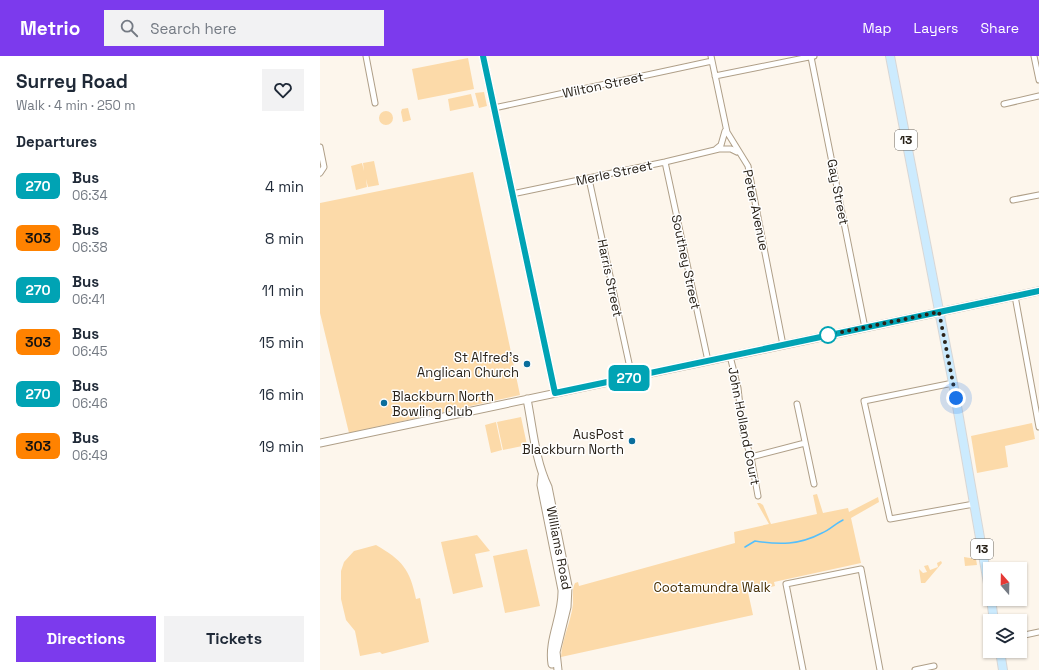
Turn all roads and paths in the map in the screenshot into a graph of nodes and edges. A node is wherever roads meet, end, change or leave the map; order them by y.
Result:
1 (366, 56) edge
2 (483, 56) edge
3 (813, 56) edge
4 (890, 56) edge
5 (1034, 56) edge
6 (711, 59) edge
7 (715, 76) junction
8 (1039, 80) edge
9 (1039, 96) edge
10 (375, 103) dead end
11 (1004, 104) dead end
12 (494, 108) junction
13 (725, 126) junction
14 (320, 146) edge
15 (715, 150) junction
16 (739, 153) junction
17 (665, 162) junction
18 (320, 173) edge
19 (589, 179) junction
20 (512, 194) junction
21 (1039, 195) edge
22 (1013, 200) dead end
23 (1039, 291) edge
24 (1015, 296) junction
25 (939, 312) junction
26 (865, 328) junction
27 (783, 345) junction
28 (730, 356) junction
29 (708, 361) junction
30 (632, 377) junction
31 (953, 383) junction
32 (555, 393) junction
33 (527, 399) junction
34 (797, 404) dead end
35 (1039, 427) edge
36 (320, 443) edge
37 (805, 443) junction
38 (750, 457) junction
39 (814, 484) dead end
40 (758, 496) dead end
41 (974, 504) junction
42 (552, 523) junction
43 (553, 542) junction
44 (560, 548) junction
45 (984, 562) edge
46 (1039, 632) edge
47 (1027, 635) edge
48 (553, 652) junction
49 (1001, 658) edge
50 (554, 660) junction
51 (934, 666) dead end
52 (554, 670) edge
53 (558, 670) edge
54 (803, 670) edge
55 (880, 670) edge
56 (915, 670) edge
57 (1003, 670) edge

1 - 10 street
2 - 12 street
3 - 7 street
3 - 26 street, Gay Street
4 - 25 main road, 13
5 - 8 street
6 - 7 street, Peter Avenue
6 - 12 street, Wilton Street
7 - 13 street, Peter Avenue
9 - 11 street
12 - 20 street
13 - 15 street
13 - 16 street, Peter Avenue
14 - 18 street
15 - 16 street, Merle Street
15 - 17 street, Merle Street
16 - 27 street, Peter Avenue
17 - 19 street, Merle Street
17 - 29 street, Southey Street
19 - 20 street, Merle Street
19 - 30 street, Harris Street
20 - 32 street
21 - 22 street
23 - 24 main road
24 - 25 main road
24 - 35 street
25 - 26 main road
25 - 31 main road, 13
26 - 27 main road
27 - 28 main road
28 - 29 main road
28 - 38 street, John Holland Court
29 - 30 main road
30 - 32 main road
31 - 41 main road, 13
31 - 41 street
32 - 33 main road
33 - 36 main road
33 - 42 main road, Williams Road
34 - 37 street
37 - 38 street
37 - 39 street
38 - 40 street, John Holland Court
41 - 45 main road, 13
42 - 43 main road, Williams Road
42 - 44 main road, Williams Road
43 - 44 main road
43 - 48 main road, Williams Road
44 - 48 main road, Williams Road
46 - 47 street
48 - 50 main road, Williams Road
49 - 57 main road
50 - 52 main road, Williams Road
50 - 53 main road, Williams Road
51 - 56 street
54 - 55 street

